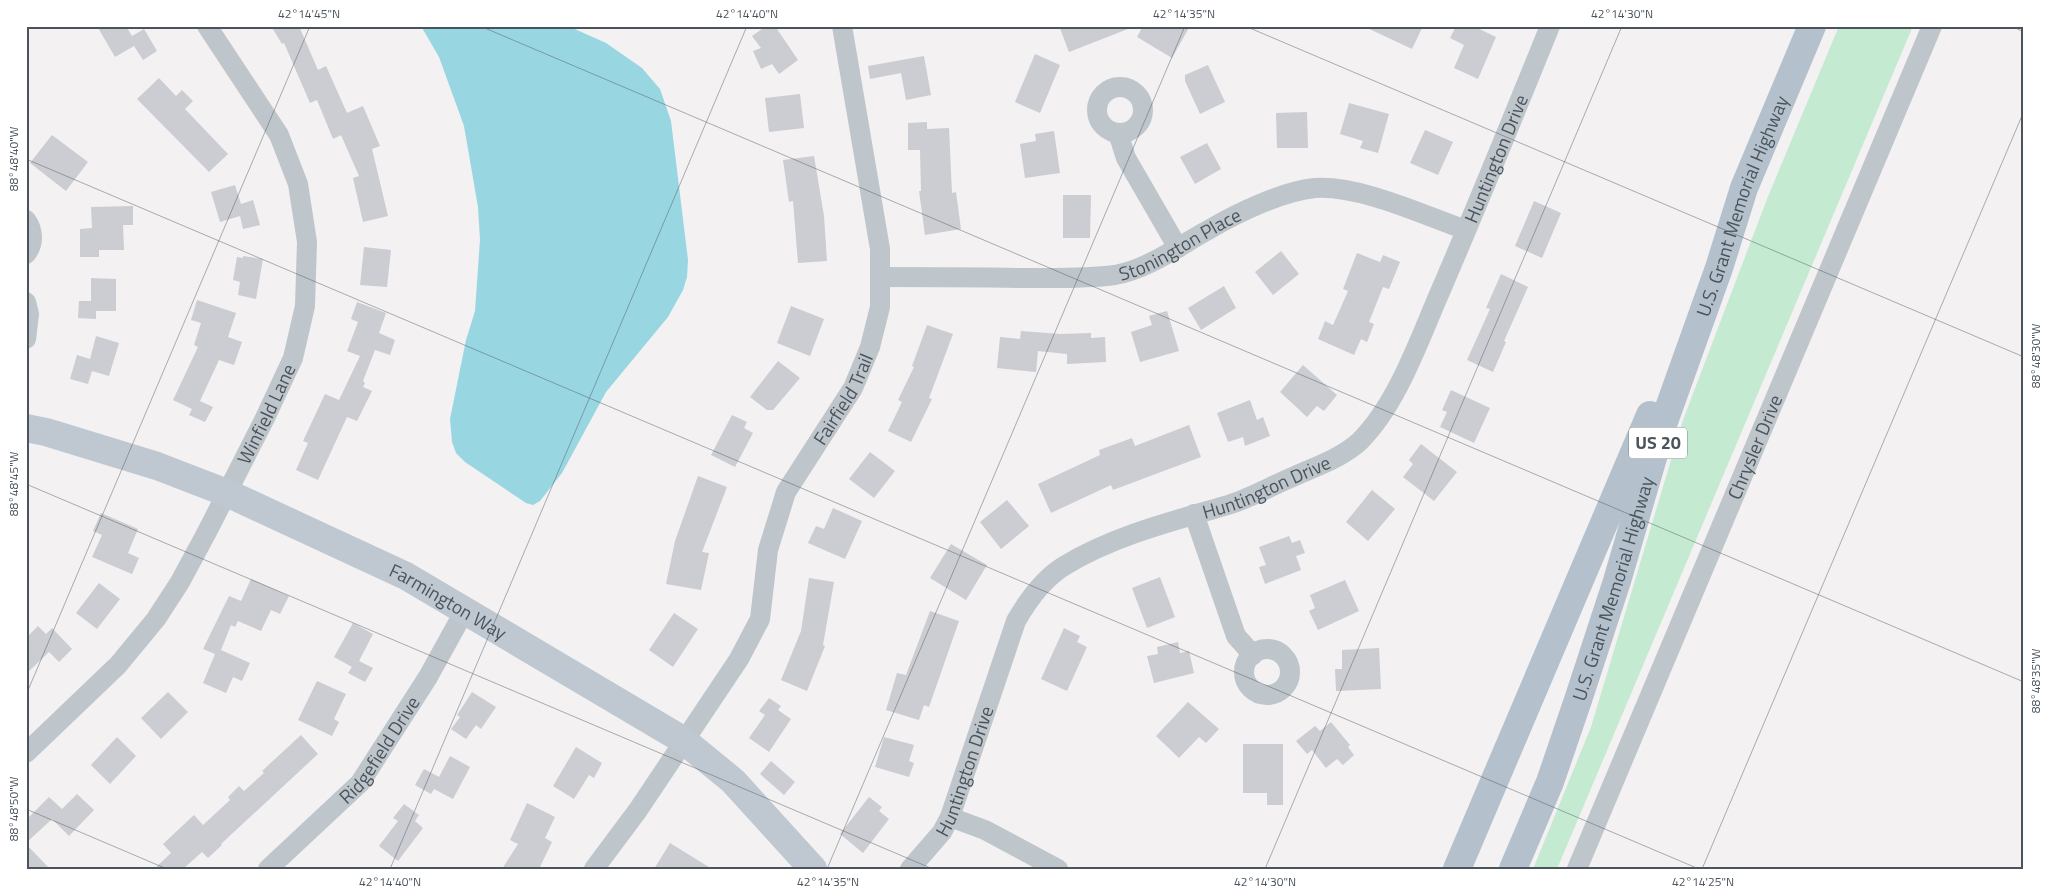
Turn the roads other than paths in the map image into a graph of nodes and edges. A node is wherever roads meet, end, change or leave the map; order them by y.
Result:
1 (207, 26) edge
2 (842, 26) edge
3 (1550, 26) edge
4 (1812, 26) edge
5 (1932, 26) edge
6 (1118, 133) dead end
7 (1744, 188) junction
8 (26, 220) edge
9 (1466, 230) junction
10 (1178, 248) junction
11 (26, 254) edge
12 (881, 277) junction
13 (26, 302) edge
14 (26, 338) edge
15 (26, 428) edge
16 (227, 493) junction
17 (1194, 514) junction
18 (465, 610) junction
19 (1252, 655) dead end
20 (683, 740) junction
21 (26, 753) edge
22 (950, 817) junction
23 (1474, 828) junction
24 (268, 869) edge
25 (594, 869) edge
26 (813, 869) edge
27 (910, 869) edge
28 (1058, 869) edge
29 (1457, 869) edge
30 (1465, 869) edge
31 (1513, 869) edge
32 (1577, 869) edge

1 - 16 street, Winfield Lane
2 - 12 street, Fairfield Trail
3 - 9 street, Huntington Drive
4 - 7 main road, U.S. Grant Memorial Highway / US 20
5 - 32 street, Chrysler Drive
6 - 10 street
7 - 23 main road, U.S. Grant Memorial Highway / US 20
7 - 31 main road, U.S. Grant Memorial Highway / US 20
8 - 11 street
9 - 10 street, Stonington Place
9 - 17 street, Huntington Drive
10 - 12 street, Stonington Place
12 - 20 street, Fairfield Trail
13 - 14 street
15 - 16 street, Farmington Way
16 - 18 street, Farmington Way
16 - 21 street, Winfield Lane
17 - 19 street
17 - 22 street, Huntington Drive
18 - 20 street, Farmington Way
18 - 24 street, Ridgefield Drive
20 - 25 street, Fairfield Trail
20 - 26 street, Farmington Way
22 - 27 street, Huntington Drive
22 - 28 street
23 - 29 main road, U.S. Grant Memorial Highway / US 20
23 - 30 main road

